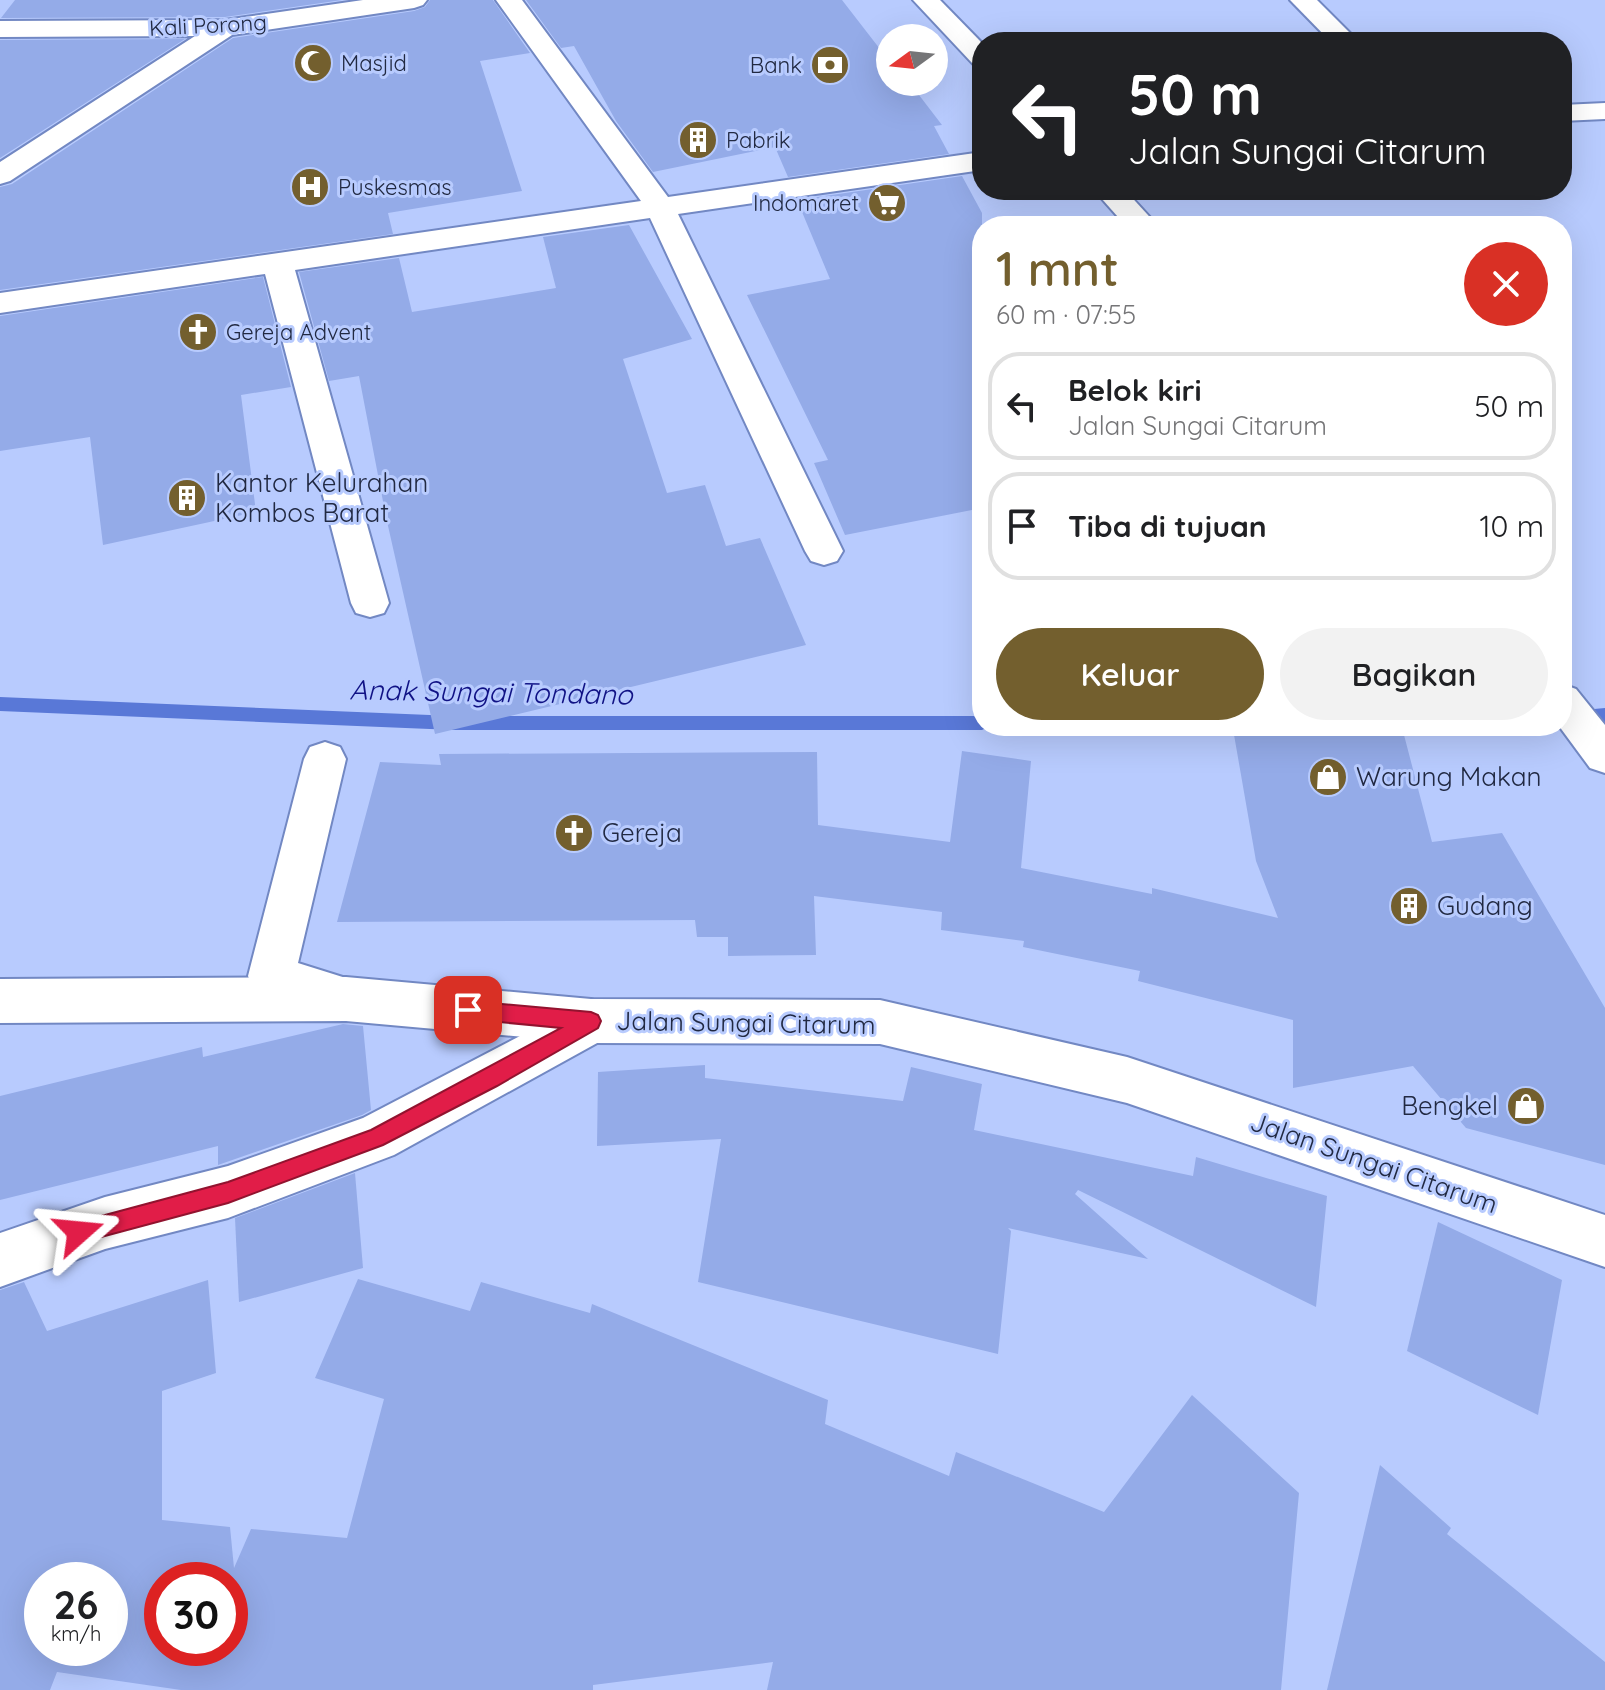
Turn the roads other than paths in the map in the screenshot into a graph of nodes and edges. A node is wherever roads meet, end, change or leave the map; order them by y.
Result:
1 (414, 0) edge
2 (509, 0) edge
3 (926, 0) edge
4 (1303, 0) edge
5 (225, 28) junction
6 (4, 29) edge
7 (1336, 32) edge
8 (972, 48) edge
9 (1605, 111) edge
10 (1572, 113) edge
11 (972, 162) edge
12 (0, 175) edge
13 (1118, 200) edge
14 (659, 206) junction
15 (1134, 216) edge
16 (278, 263) junction
17 (0, 303) edge
18 (824, 551) dead end
19 (370, 603) dead end
20 (1572, 713) edge
21 (1605, 756) edge
22 (325, 759) dead end
23 (346, 999) junction
24 (0, 1001) edge
25 (591, 1021) junction
26 (1605, 1241) edge
27 (0, 1260) edge

1 - 5 street, Kali Porong
2 - 14 street
3 - 8 street
4 - 7 street
5 - 6 street, Kali Porong
5 - 12 street
9 - 10 street
11 - 14 street
13 - 15 street
14 - 16 street
14 - 18 street
16 - 17 street
16 - 19 street
20 - 21 street
22 - 23 street
23 - 24 street, Jalan Sungai Citarum
23 - 25 street, Jalan Sungai Citarum
25 - 26 street, Jalan Sungai Citarum
25 - 27 street

